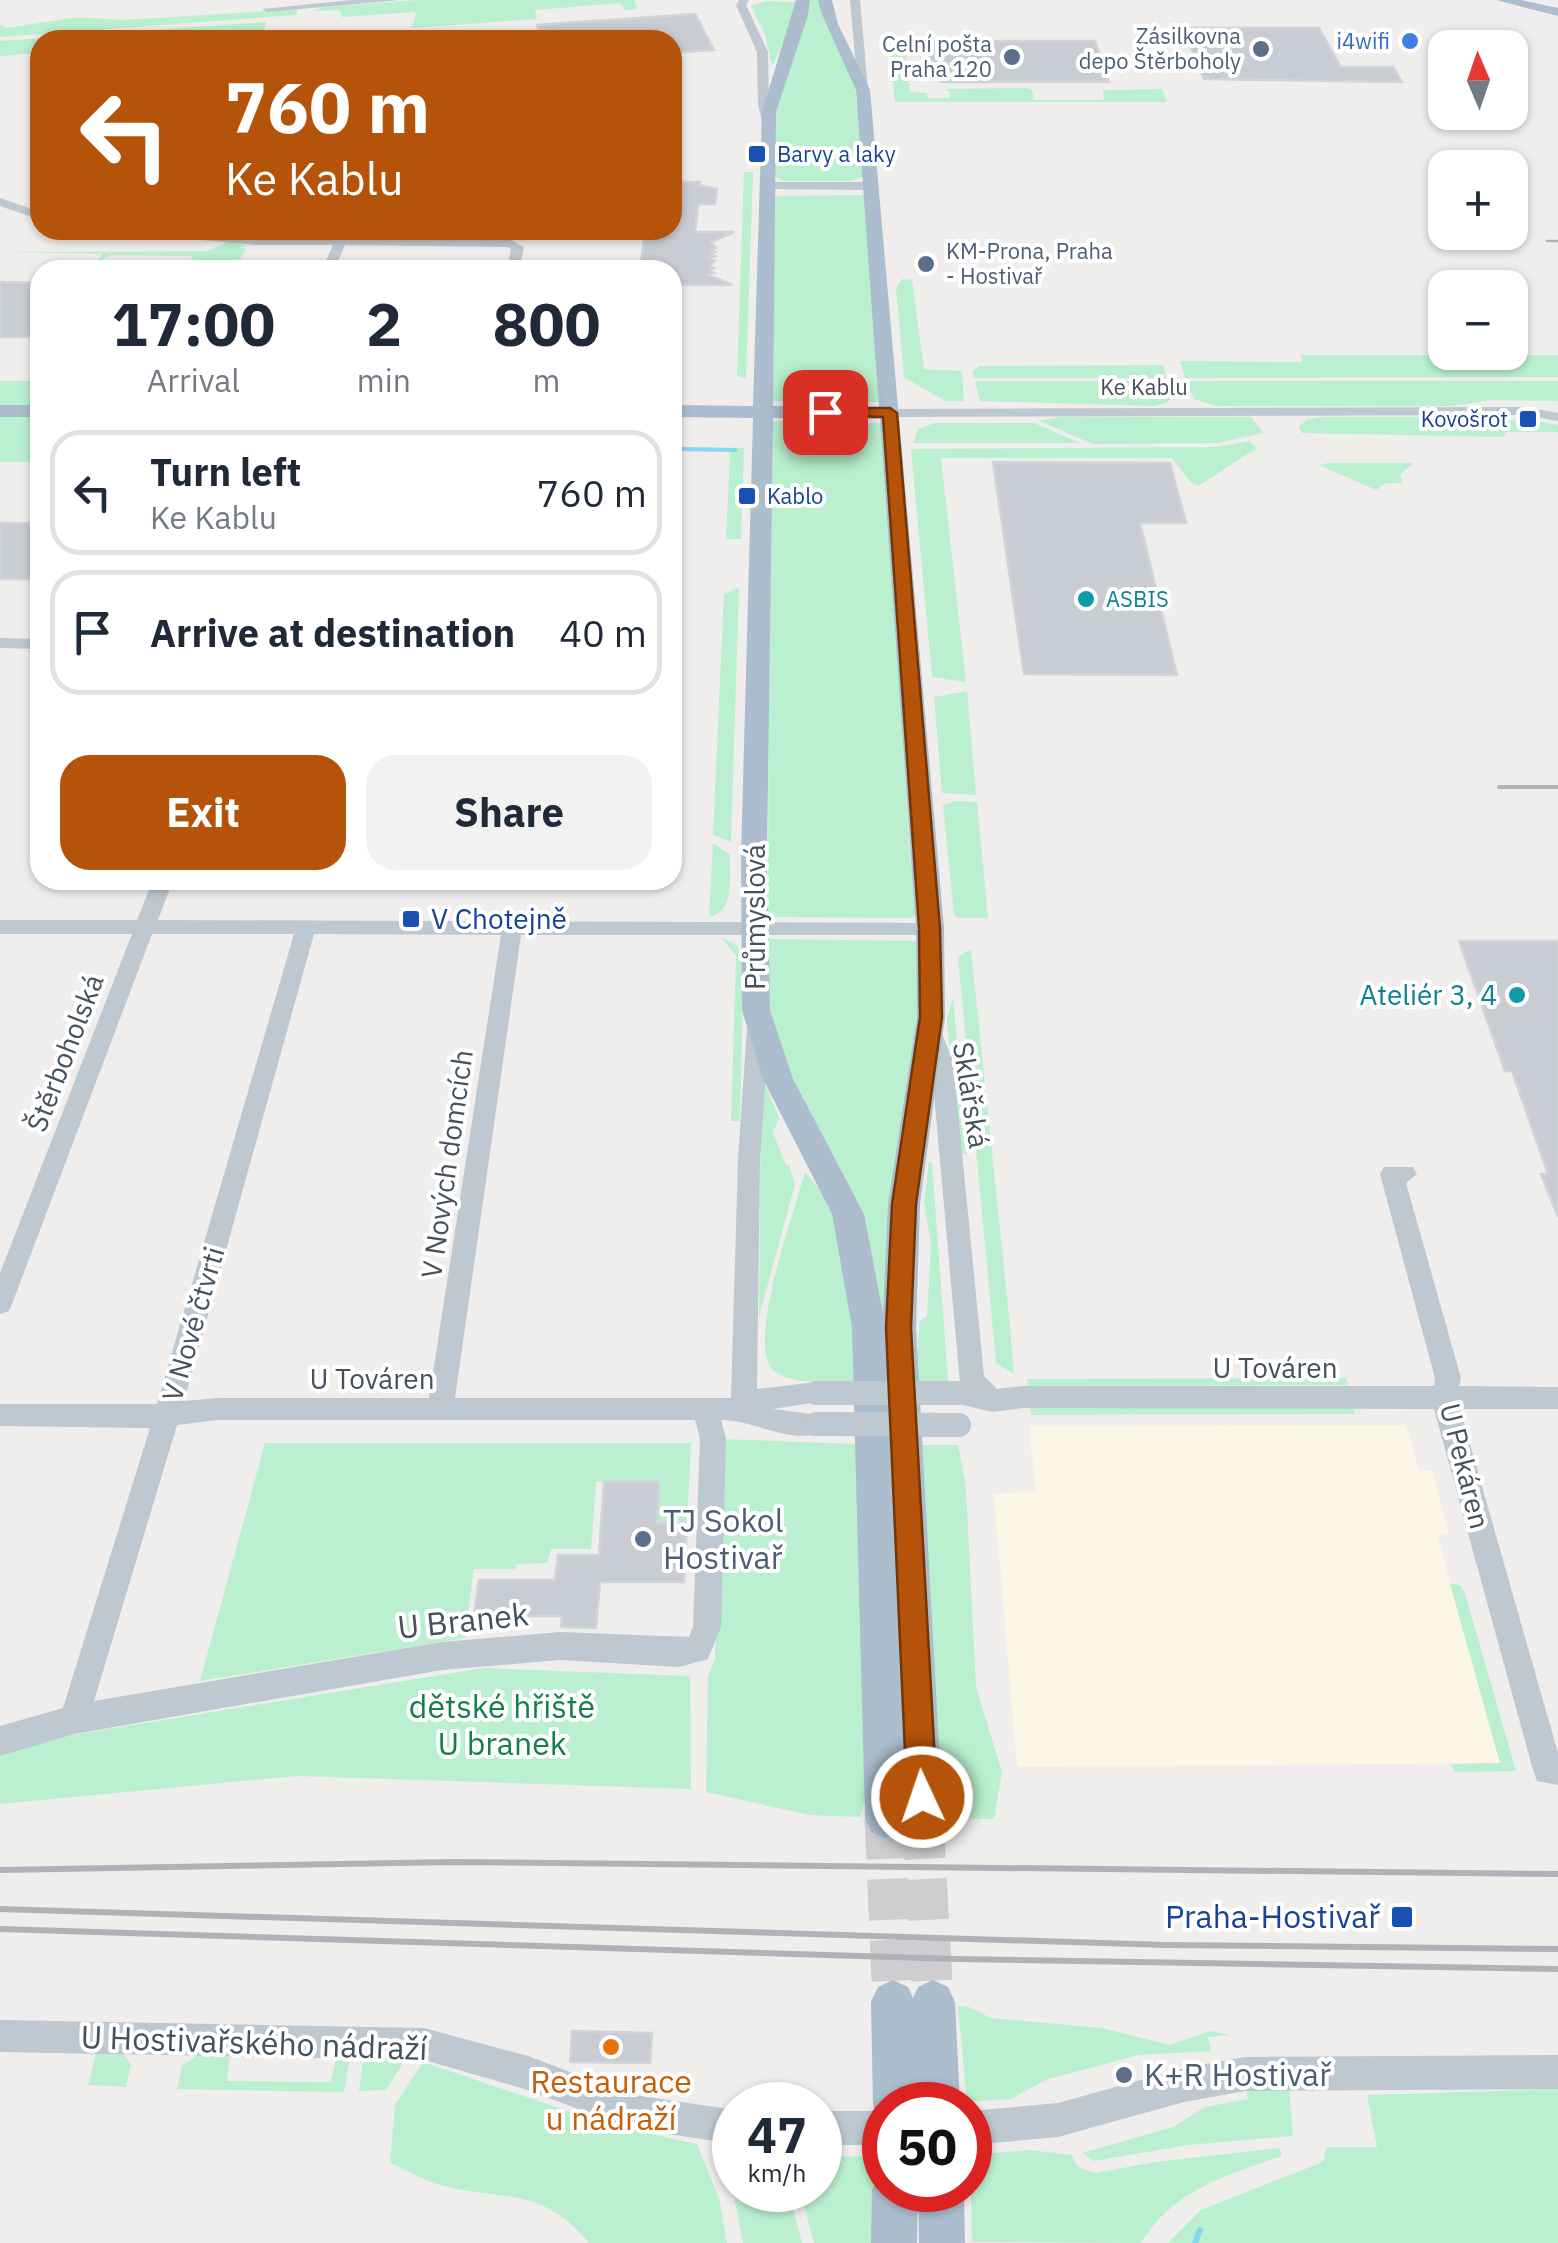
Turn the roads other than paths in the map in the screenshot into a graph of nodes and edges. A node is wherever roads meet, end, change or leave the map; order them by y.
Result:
1 (395, 0) edge
2 (744, 0) edge
3 (803, 0) edge
4 (825, 0) edge
5 (855, 0) edge
6 (1503, 0) edge
7 (267, 9) dead end
8 (1558, 12) edge
9 (863, 90) junction
10 (769, 126) junction
11 (768, 186) junction
12 (872, 186) junction
13 (0, 202) edge
14 (30, 212) edge
15 (237, 240) edge
16 (340, 242) junction
17 (332, 260) edge
18 (515, 260) edge
19 (764, 379) junction
20 (888, 386) junction
21 (0, 410) edge
22 (30, 410) edge
23 (682, 411) edge
24 (708, 411) junction
25 (763, 411) junction
26 (890, 413) junction
27 (936, 413) junction
28 (1558, 417) edge
29 (762, 437) junction
30 (892, 446) junction
31 (0, 643) edge
32 (30, 644) edge
33 (160, 890) edge
34 (0, 927) edge
35 (146, 928) junction
36 (306, 928) junction
37 (512, 928) junction
38 (753, 928) junction
39 (930, 928) junction
40 (758, 1027) junction
41 (930, 1030) junction
42 (1405, 1174) dead end
43 (0, 1304) edge
44 (1444, 1398) junction
45 (1558, 1398) edge
46 (992, 1401) junction
47 (440, 1409) junction
48 (705, 1409) junction
49 (744, 1409) junction
50 (0, 1415) edge
51 (167, 1415) junction
52 (74, 1719) junction
53 (0, 1741) edge
54 (1553, 1770) edge
55 (0, 2036) edge
56 (1558, 2072) edge
57 (892, 2082) edge
58 (932, 2082) edge
59 (712, 2124) edge
60 (992, 2126) edge
61 (895, 2212) edge
62 (941, 2212) edge
63 (894, 2243) edge
64 (942, 2243) edge

1 - 7 street
2 - 10 street
3 - 10 main road, Průmyslová
4 - 9 main road, Průmyslová
5 - 9 street
6 - 8 main road
9 - 12 main road, Průmyslová
10 - 11 main road, Průmyslová
11 - 12 street
11 - 19 main road, Průmyslová
12 - 20 main road, Průmyslová
13 - 14 street
15 - 16 street
16 - 17 street
16 - 18 street
19 - 24 main road
19 - 25 main road, Průmyslová
20 - 26 main road, Průmyslová
20 - 27 street
21 - 22 main road
23 - 24 main road, Ke Kablu
24 - 25 main road, Ke Kablu
24 - 29 main road
25 - 26 main road, Ke Kablu
25 - 29 main road, Průmyslová
26 - 27 street, Ke Kablu
26 - 30 main road, Průmyslová
27 - 28 street, Ke Kablu
27 - 30 street
29 - 38 main road, Průmyslová
30 - 39 main road, Průmyslová
31 - 32 street
33 - 35 street, Štěrboholská
34 - 35 street
35 - 36 street
35 - 43 street, Štěrboholská
36 - 37 street
36 - 51 street, V Nové čtvrti
37 - 38 street
37 - 47 street, V Nových domcích
38 - 39 street
38 - 40 main road, Průmyslová
39 - 41 main road, Průmyslová
40 - 41 main road, Průmyslová
40 - 49 street
41 - 46 street, Sklářská
42 - 44 street, U Pekáren
44 - 45 street, U Továren
44 - 46 street, U Továren
44 - 54 street, U Pekáren
46 - 49 street, U Továren, bridge
46 - 49 street, U Továren, bridge
47 - 48 street, U Továren
47 - 51 street, U Továren
48 - 49 street, U Továren
48 - 52 street, U Branek
50 - 51 street, U Továren
51 - 52 street, V Nové čtvrti
52 - 53 street, U Branek
55 - 59 street, U Hostivařského nádraží
56 - 60 street
57 - 58 main road
61 - 63 main road
62 - 64 main road

